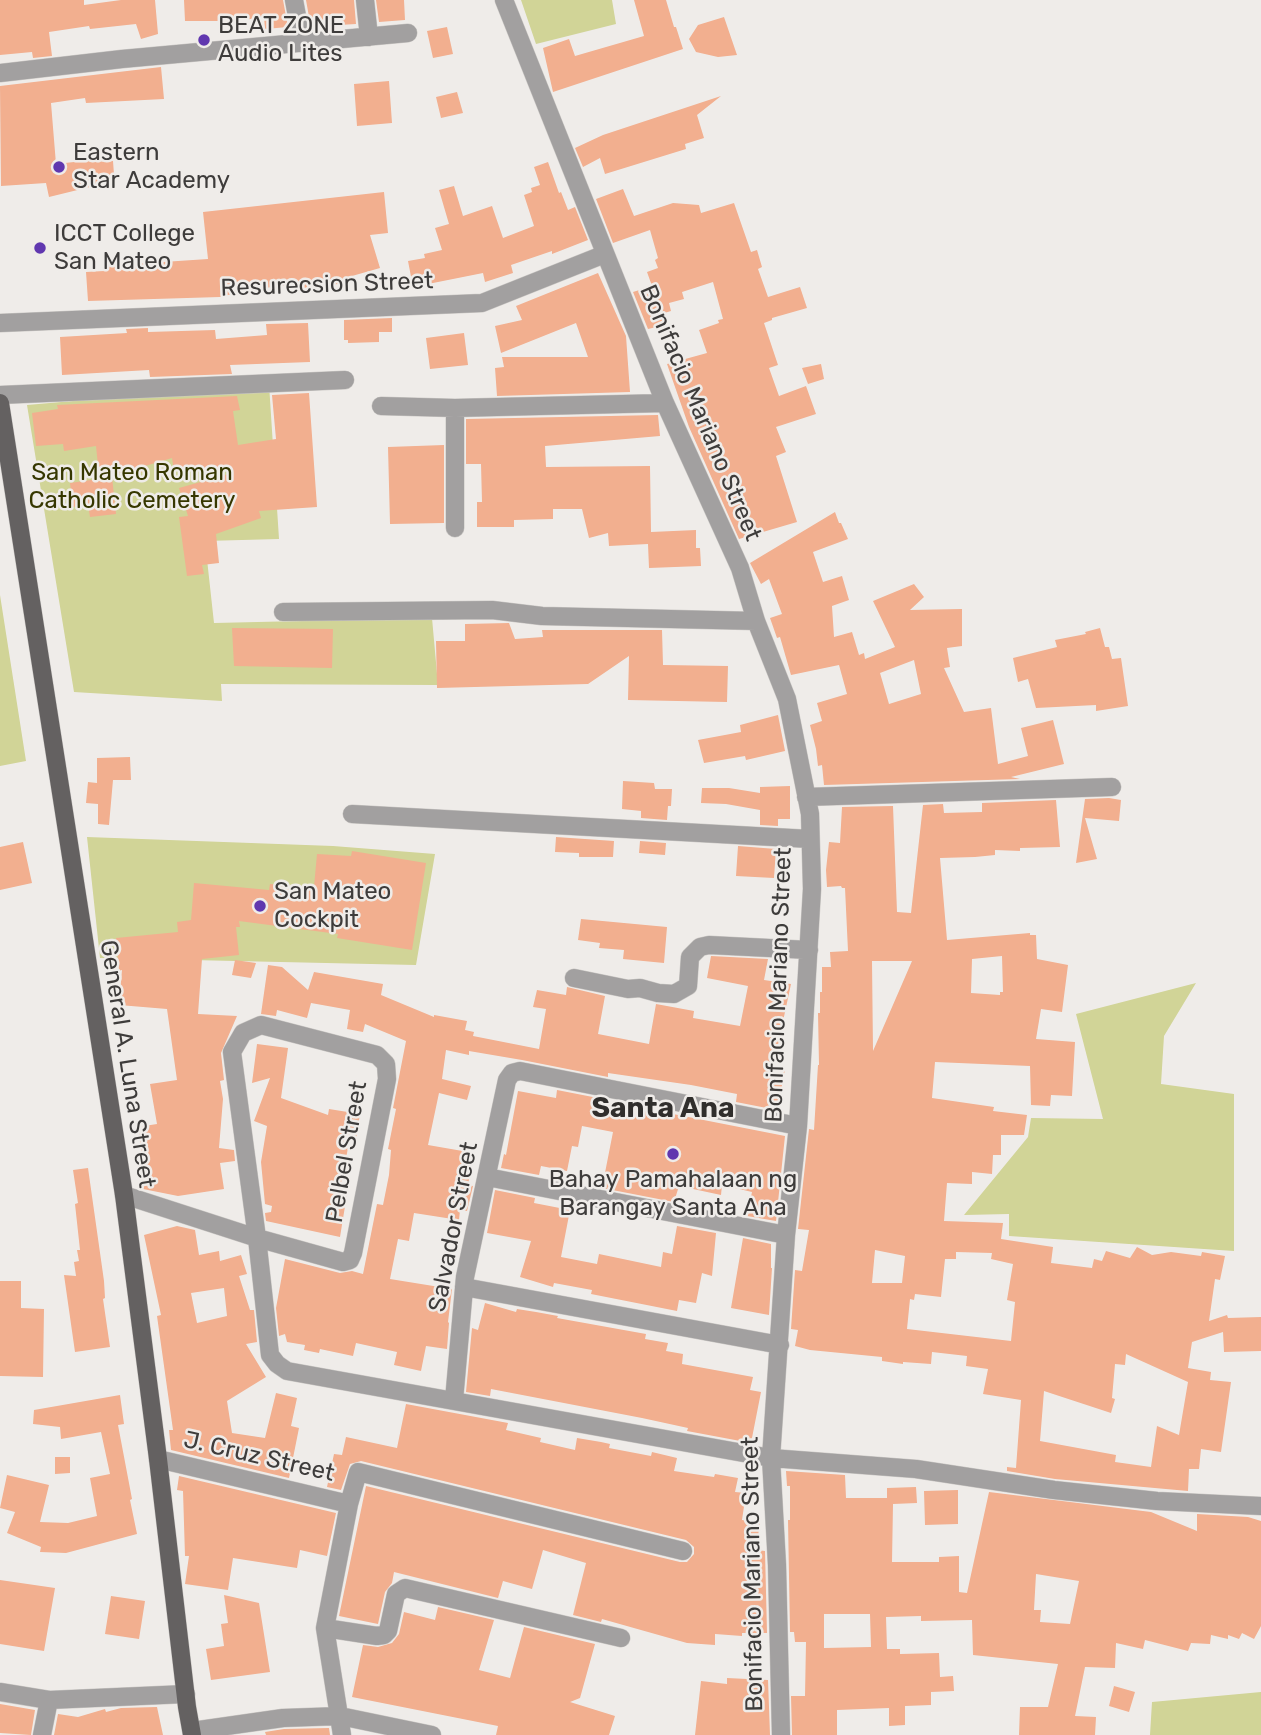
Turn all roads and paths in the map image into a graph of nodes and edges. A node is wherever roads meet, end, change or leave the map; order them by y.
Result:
1 (295, 0) edge
2 (365, 0) edge
3 (504, 0) edge
4 (408, 33) dead end
5 (369, 37) junction
6 (302, 43) junction
7 (0, 73) edge
8 (606, 254) junction
9 (0, 323) edge
10 (345, 380) dead end
11 (0, 395) edge
12 (665, 402) junction
13 (0, 403) edge
14 (381, 406) dead end
15 (455, 408) junction
16 (454, 528) dead end
17 (283, 612) dead end
18 (756, 621) junction
19 (1112, 787) dead end
20 (806, 797) junction
21 (352, 814) dead end
22 (810, 839) junction
23 (808, 950) junction
24 (574, 978) dead end
25 (798, 1126) junction
26 (487, 1177) junction
27 (124, 1195) junction
28 (786, 1235) junction
29 (257, 1238) junction
30 (464, 1287) junction
31 (780, 1345) junction
32 (454, 1400) junction
33 (771, 1458) junction
34 (158, 1459) junction
35 (349, 1504) junction
36 (1261, 1506) edge
37 (683, 1551) dead end
38 (325, 1628) junction
39 (621, 1638) dead end
40 (0, 1692) edge
41 (186, 1694) junction
42 (50, 1700) junction
43 (340, 1716) junction
44 (192, 1733) edge
45 (42, 1735) edge
46 (342, 1735) edge
47 (432, 1735) edge
48 (781, 1735) edge

1 - 6 street
2 - 5 street
3 - 8 street, Bonifacio Mariano Street
4 - 5 street
5 - 6 street
6 - 7 street
8 - 9 street, Resurecsion Street
8 - 12 street, Bonifacio Mariano Street
10 - 11 street
12 - 15 street
12 - 18 street, Bonifacio Mariano Street
13 - 27 main road, General A. Luna Street
14 - 15 street
15 - 16 street
17 - 18 street
18 - 20 street, Bonifacio Mariano Street
19 - 20 street
20 - 22 street, Bonifacio Mariano Street
21 - 22 street
22 - 23 street, Bonifacio Mariano Street
23 - 24 street
23 - 25 street, Bonifacio Mariano Street
25 - 26 street, Salvador Street
25 - 28 street, Bonifacio Mariano Street
26 - 28 street
26 - 30 street, Salvador Street
27 - 29 street, Pelbel Street
27 - 34 main road, General A. Luna Street
28 - 31 street, Bonifacio Mariano Street
29 - 29 street, Pelbel Street
29 - 32 street, Pelbel Street
30 - 31 street
30 - 32 street, Salvador Street
31 - 33 street, Bonifacio Mariano Street
32 - 33 street, Pelbel Street
33 - 36 street, Pelbel Street
33 - 48 street, Bonifacio Mariano Street
34 - 35 street, J. Cruz Street
34 - 41 main road, General A. Luna Street
35 - 37 street
35 - 38 street
38 - 39 street
38 - 43 street
40 - 42 street
41 - 42 street
41 - 44 main road, General A. Luna Street
42 - 45 street
43 - 44 street
43 - 46 street
43 - 47 street

